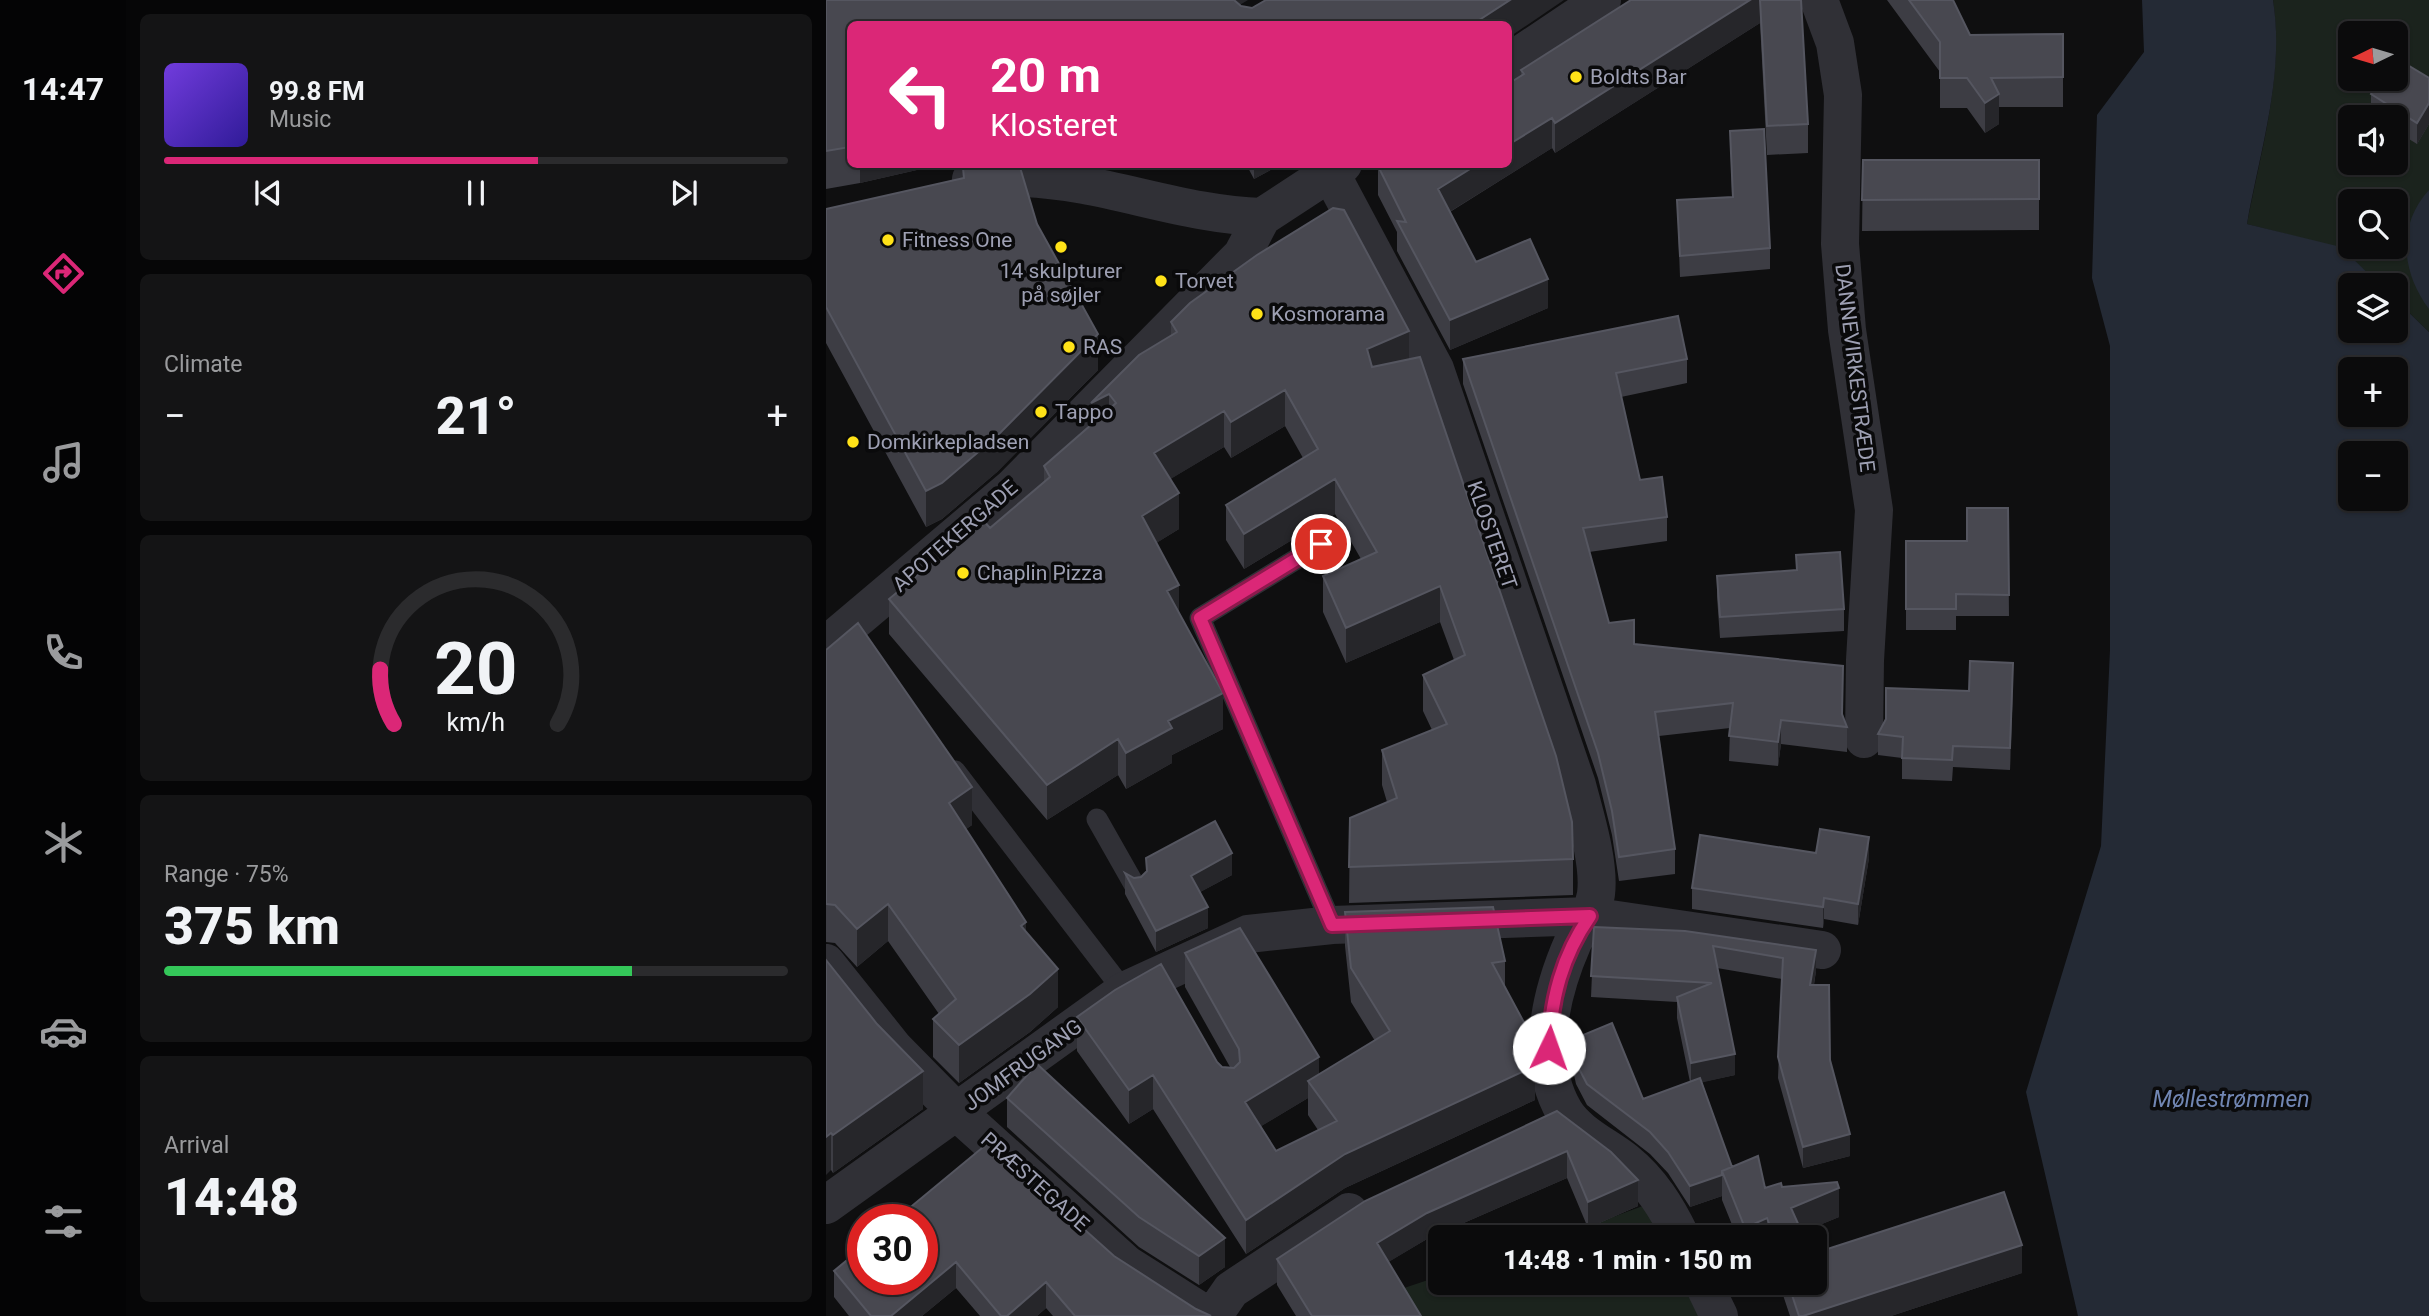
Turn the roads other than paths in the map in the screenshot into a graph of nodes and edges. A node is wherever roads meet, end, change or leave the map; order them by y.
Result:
1 (1602, 0) edge
2 (1819, 0) edge
3 (1512, 60) edge
4 (1337, 168) edge
5 (1061, 172) edge
6 (931, 189) edge
7 (1262, 217) junction
8 (1321, 544) dead end
9 (826, 645) edge
10 (1864, 739) dead end
11 (949, 764) edge
12 (1097, 820) dead end
13 (1135, 886) edge
14 (1590, 916) junction
15 (1332, 925) junction
16 (1822, 950) dead end
17 (826, 963) edge
18 (1124, 991) junction
19 (1563, 1111) junction
20 (958, 1113) junction
21 (1526, 1128) edge
22 (1378, 1197) edge
23 (826, 1205) edge
24 (1674, 1225) edge
25 (1709, 1295) edge
26 (1210, 1316) edge
27 (1719, 1316) edge

1 - 3 street
2 - 10 street, DANNEVIRKESTRÆDE
4 - 7 street
4 - 14 street, KLOSTERET
5 - 6 street
5 - 7 street
7 - 9 street, APOTEKERGADE
8 - 15 lane
11 - 18 lane
12 - 13 lane
14 - 15 street, JOMFRUGANG
14 - 16 street
14 - 19 street, KLOSTERET
15 - 18 street, JOMFRUGANG
17 - 20 street, PRÆSTEGADE
18 - 20 street, JOMFRUGANG
19 - 21 street
19 - 24 street, KLOSTERET
20 - 23 street, JOMFRUGANG
20 - 26 street, PRÆSTEGADE
22 - 26 street
25 - 27 street

